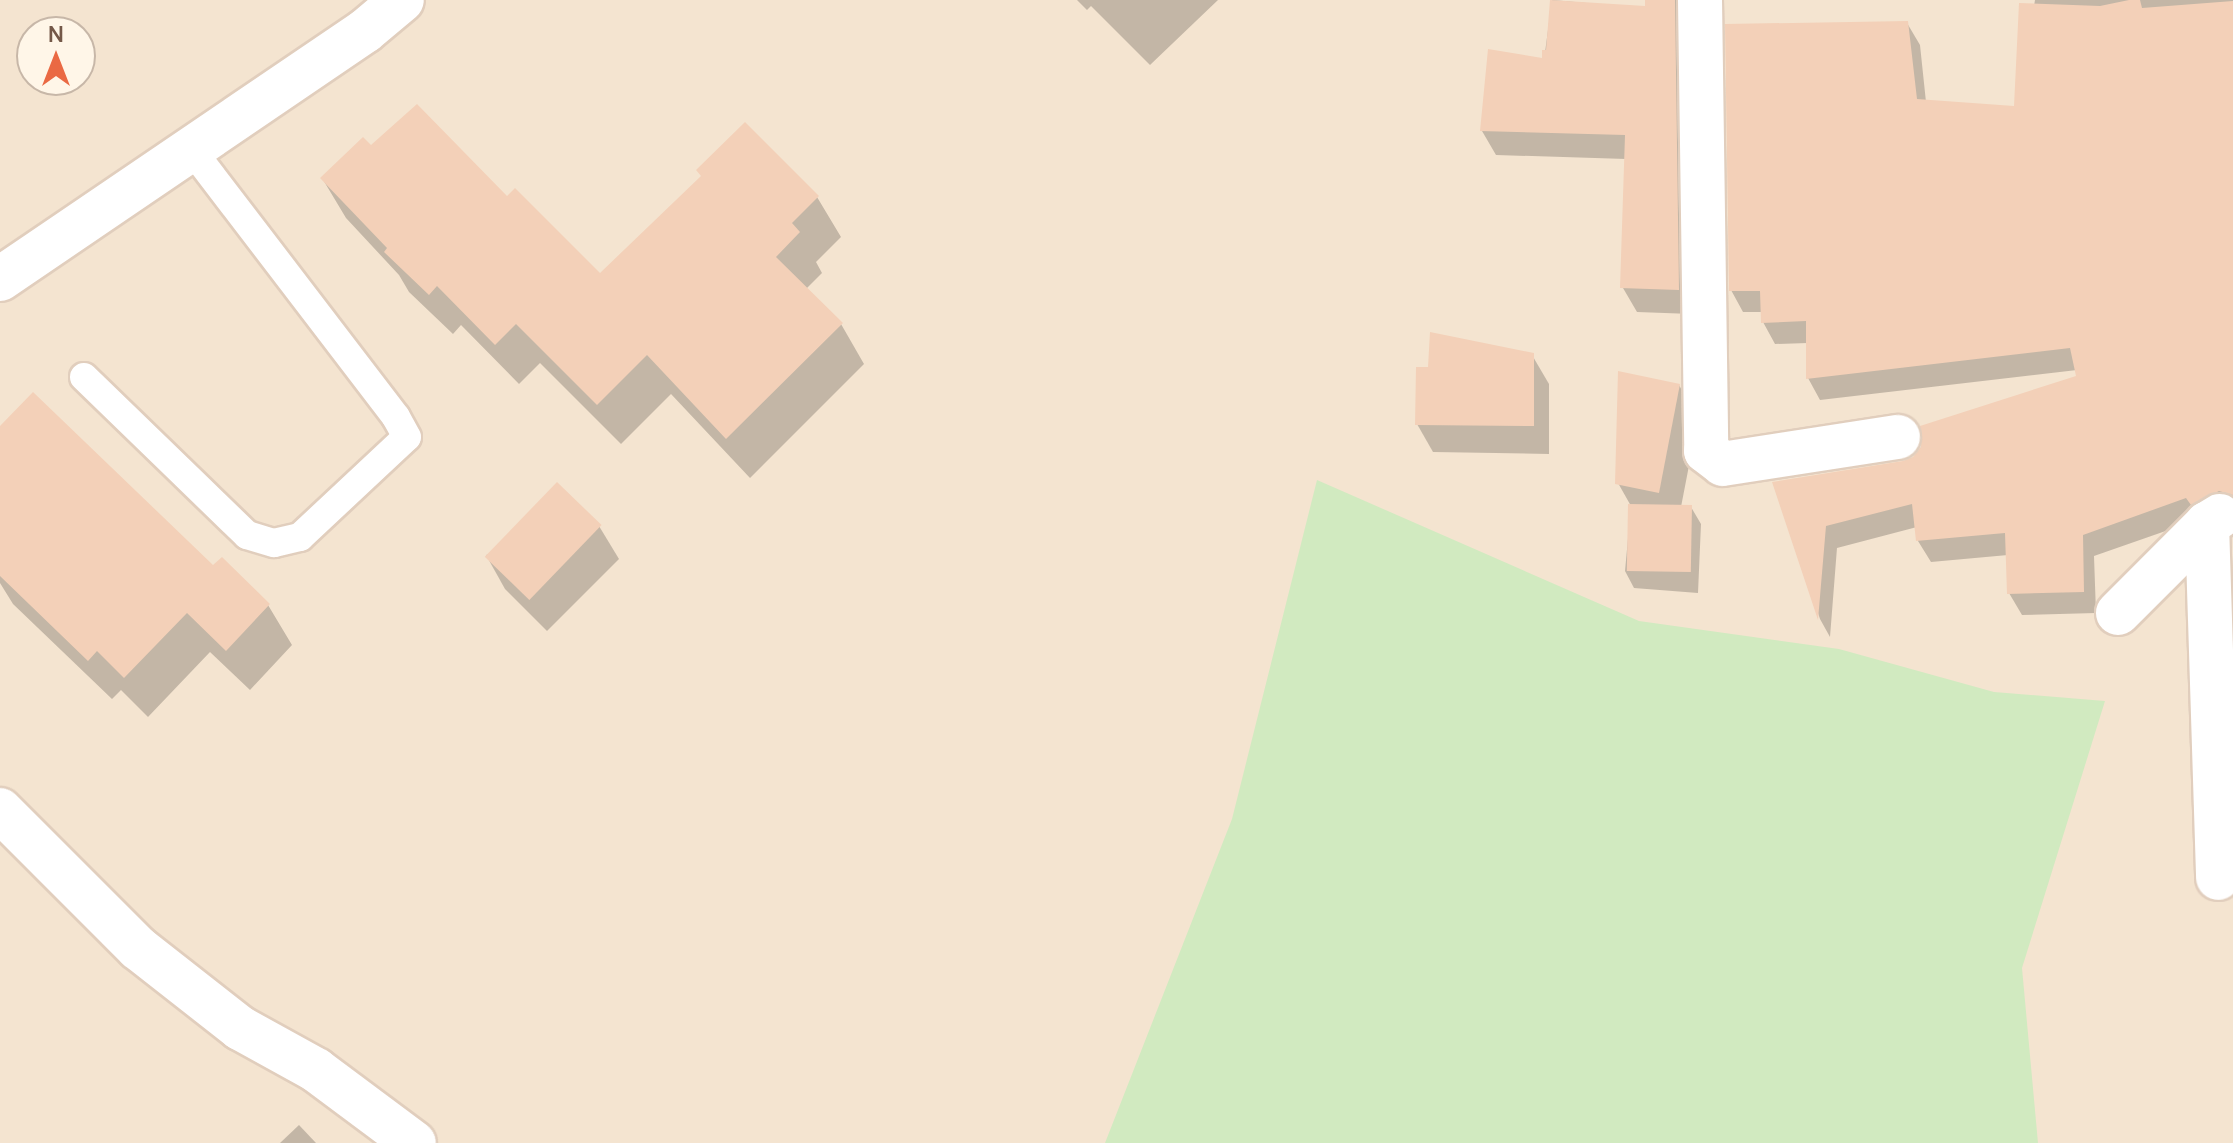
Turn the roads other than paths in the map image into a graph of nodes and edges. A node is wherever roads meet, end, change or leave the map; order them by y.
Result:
1 (402, 0) edge
2 (1700, 0) edge
3 (191, 149) junction
4 (0, 279) edge
5 (84, 377) dead end
6 (1898, 437) dead end
7 (2220, 516) edge
8 (2118, 613) dead end
9 (0, 810) edge
10 (2218, 878) dead end
11 (414, 1143) edge

1 - 3 street
2 - 6 street
3 - 4 street
3 - 5 lane
7 - 8 street
7 - 10 street
9 - 11 street

